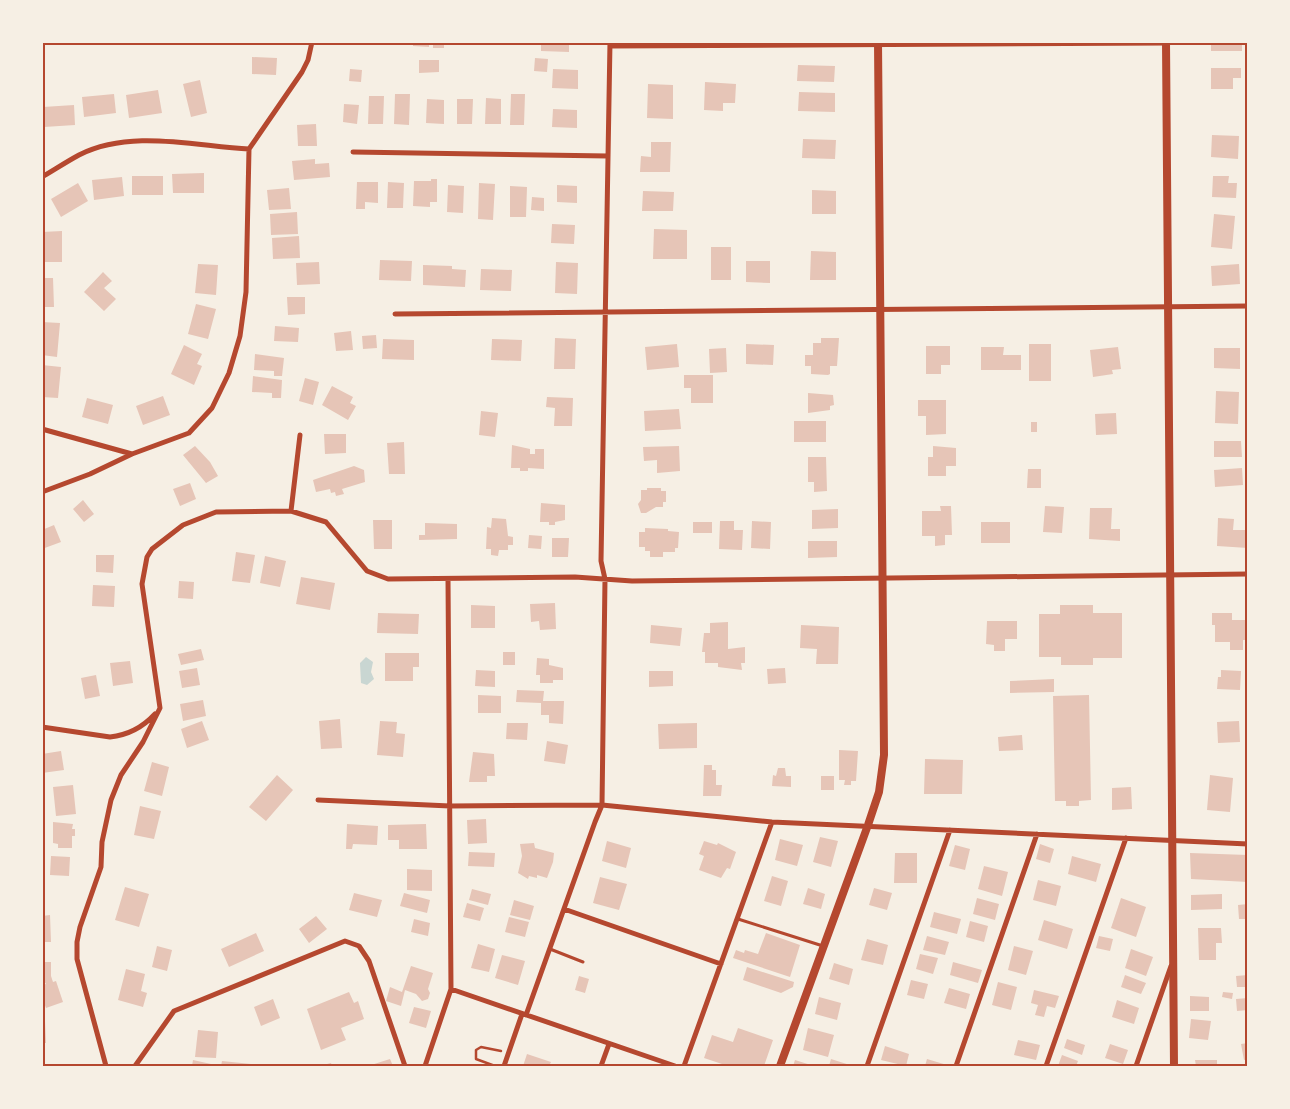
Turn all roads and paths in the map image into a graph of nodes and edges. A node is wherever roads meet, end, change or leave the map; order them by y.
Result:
1 (312, 42) edge
2 (1166, 43) edge
3 (610, 44) edge
4 (878, 44) edge
5 (250, 149) junction
6 (353, 152) dead end
7 (608, 156) junction
8 (42, 177) edge
9 (1248, 306) edge
10 (1168, 307) junction
11 (881, 310) junction
12 (606, 313) junction
13 (395, 314) dead end
14 (42, 429) edge
15 (300, 436) dead end
16 (132, 454) junction
17 (42, 492) edge
18 (291, 511) junction
19 (1248, 574) edge
20 (1171, 575) junction
21 (884, 578) junction
22 (448, 579) junction
23 (605, 579) junction
24 (160, 708) junction
25 (42, 727) edge
26 (318, 800) dead end
27 (602, 805) junction
28 (450, 806) junction
29 (772, 822) junction
30 (868, 825) junction
31 (950, 830) junction
32 (1037, 834) junction
33 (1126, 838) junction
34 (1173, 840) junction
35 (1248, 844) edge
36 (564, 909) junction
37 (738, 918) junction
38 (823, 947) junction
39 (550, 949) junction
40 (1173, 961) junction
41 (583, 962) dead end
42 (721, 964) junction
43 (451, 989) junction
44 (524, 1014) junction
45 (609, 1044) junction
46 (508, 1052) junction
47 (106, 1066) edge
48 (135, 1066) edge
49 (405, 1066) edge
50 (424, 1066) edge
51 (495, 1066) edge
52 (504, 1066) edge
53 (601, 1066) edge
54 (675, 1066) edge
55 (684, 1066) edge
56 (780, 1066) edge
57 (867, 1066) edge
58 (956, 1066) edge
59 (1046, 1066) edge
60 (1136, 1066) edge
61 (1174, 1066) edge

1 - 5 street
2 - 4 street
2 - 10 street
3 - 4 street
3 - 7 street
4 - 11 street
5 - 8 street
5 - 16 street
6 - 7 street
7 - 12 street
9 - 10 street
10 - 11 street
10 - 20 street
11 - 12 street
11 - 21 street
12 - 13 street
12 - 23 street
14 - 16 street
15 - 18 street
16 - 17 street
18 - 22 street
18 - 24 street
19 - 20 street
20 - 21 street
20 - 34 street
21 - 23 street
21 - 30 street
22 - 23 street
22 - 28 street
23 - 27 street
24 - 25 street
24 - 47 street
26 - 28 street
27 - 28 street
27 - 29 street
27 - 36 street
28 - 43 street
29 - 30 street
29 - 37 street
30 - 31 street
30 - 38 street
31 - 32 street
31 - 57 street
32 - 33 street
32 - 58 street
33 - 34 street
33 - 59 street
34 - 35 street
34 - 40 street
36 - 39 street
36 - 42 street
37 - 38 lane
37 - 42 street
38 - 56 street
39 - 41 lane
39 - 44 street
40 - 60 street
40 - 61 street
42 - 55 street
43 - 44 street
43 - 50 street
44 - 45 street
44 - 46 street
45 - 53 street
45 - 54 street
46 - 51 path
46 - 52 street
48 - 49 street

